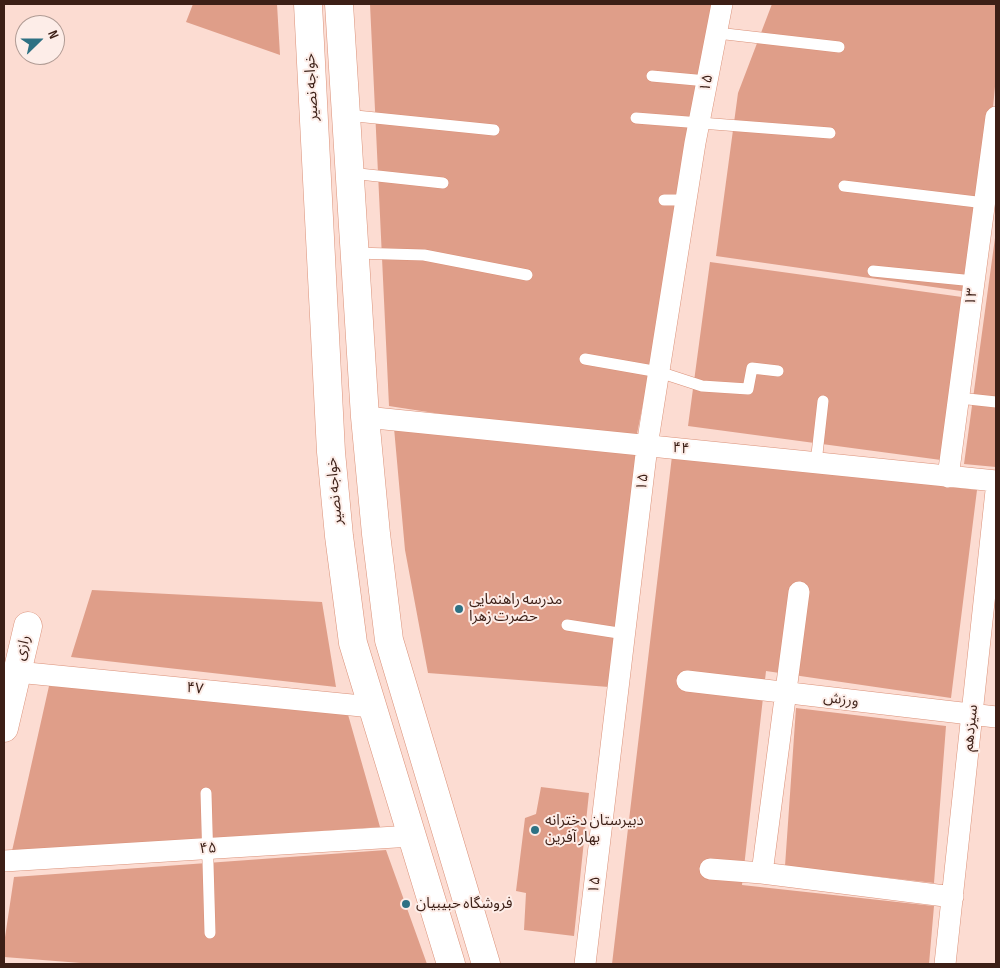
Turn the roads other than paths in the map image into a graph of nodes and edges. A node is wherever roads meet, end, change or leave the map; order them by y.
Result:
1 (308, 4) edge
2 (339, 4) edge
3 (722, 4) edge
4 (717, 33) junction
5 (839, 47) dead end
6 (652, 76) dead end
7 (708, 81) junction
8 (346, 115) junction
9 (996, 117) edge
10 (636, 118) dead end
11 (699, 123) junction
12 (494, 130) dead end
13 (830, 133) dead end
14 (350, 173) junction
15 (443, 183) dead end
16 (844, 186) dead end
17 (664, 200) dead end
18 (686, 200) junction
19 (985, 203) junction
20 (355, 253) junction
21 (873, 271) dead end
22 (526, 275) dead end
23 (974, 281) junction
24 (585, 359) dead end
25 (778, 371) dead end
26 (659, 372) junction
27 (959, 398) junction
28 (823, 401) dead end
29 (996, 402) edge
30 (365, 417) junction
31 (647, 446) junction
32 (816, 463) junction
33 (948, 477) junction
34 (996, 482) edge
35 (996, 491) edge
36 (799, 592) dead end
37 (567, 625) dead end
38 (28, 626) dead end
39 (625, 634) junction
40 (17, 672) junction
41 (687, 681) dead end
42 (786, 693) junction
43 (372, 706) junction
44 (972, 715) junction
45 (996, 717) edge
46 (4, 728) edge
47 (206, 793) dead end
48 (412, 836) junction
49 (206, 849) junction
50 (4, 861) edge
51 (710, 868) dead end
52 (762, 873) junction
53 (953, 897) junction
54 (210, 933) dead end
55 (451, 964) edge
56 (486, 964) edge
57 (585, 964) edge
58 (946, 964) edge

1 - 43 main road, خواجه نصیر
2 - 8 main road
3 - 4 street, ۱۵
4 - 5 lane
4 - 7 street, ۱۵
6 - 7 lane
7 - 11 street, ۱۵
8 - 12 lane
8 - 14 main road
9 - 19 street, ۱۳
10 - 11 lane
11 - 13 lane
11 - 18 street, ۱۵
14 - 15 lane
14 - 20 main road
16 - 19 lane
17 - 18 lane
18 - 26 street, ۱۵
19 - 23 street, ۱۳
20 - 22 lane
20 - 30 main road
21 - 23 lane
23 - 27 street, ۱۳
24 - 26 lane
25 - 26 lane
26 - 31 street, ۱۵
27 - 29 lane
27 - 33 street, ۱۳
28 - 32 lane
30 - 31 street, ۴۴
30 - 56 main road
31 - 32 street, ۴۴
31 - 39 street, ۱۵
32 - 33 street, ۴۴
33 - 34 street, ۴۴
35 - 44 street, سیزدهم
36 - 42 street
37 - 39 lane
38 - 40 main road, رازی
39 - 57 street, ۱۵
40 - 43 street, ۴۷
40 - 46 main road, رازی
41 - 42 street, ورزش
42 - 44 street, ورزش
42 - 52 street
43 - 48 main road, خواجه نصیر
44 - 45 street, ورزش
44 - 53 street, سیزدهم
47 - 49 lane
48 - 49 street, ۴۵
48 - 55 main road, خواجه نصیر
49 - 50 street, ۴۵
49 - 54 lane
51 - 52 street
52 - 53 street
53 - 58 street, سیزدهم

